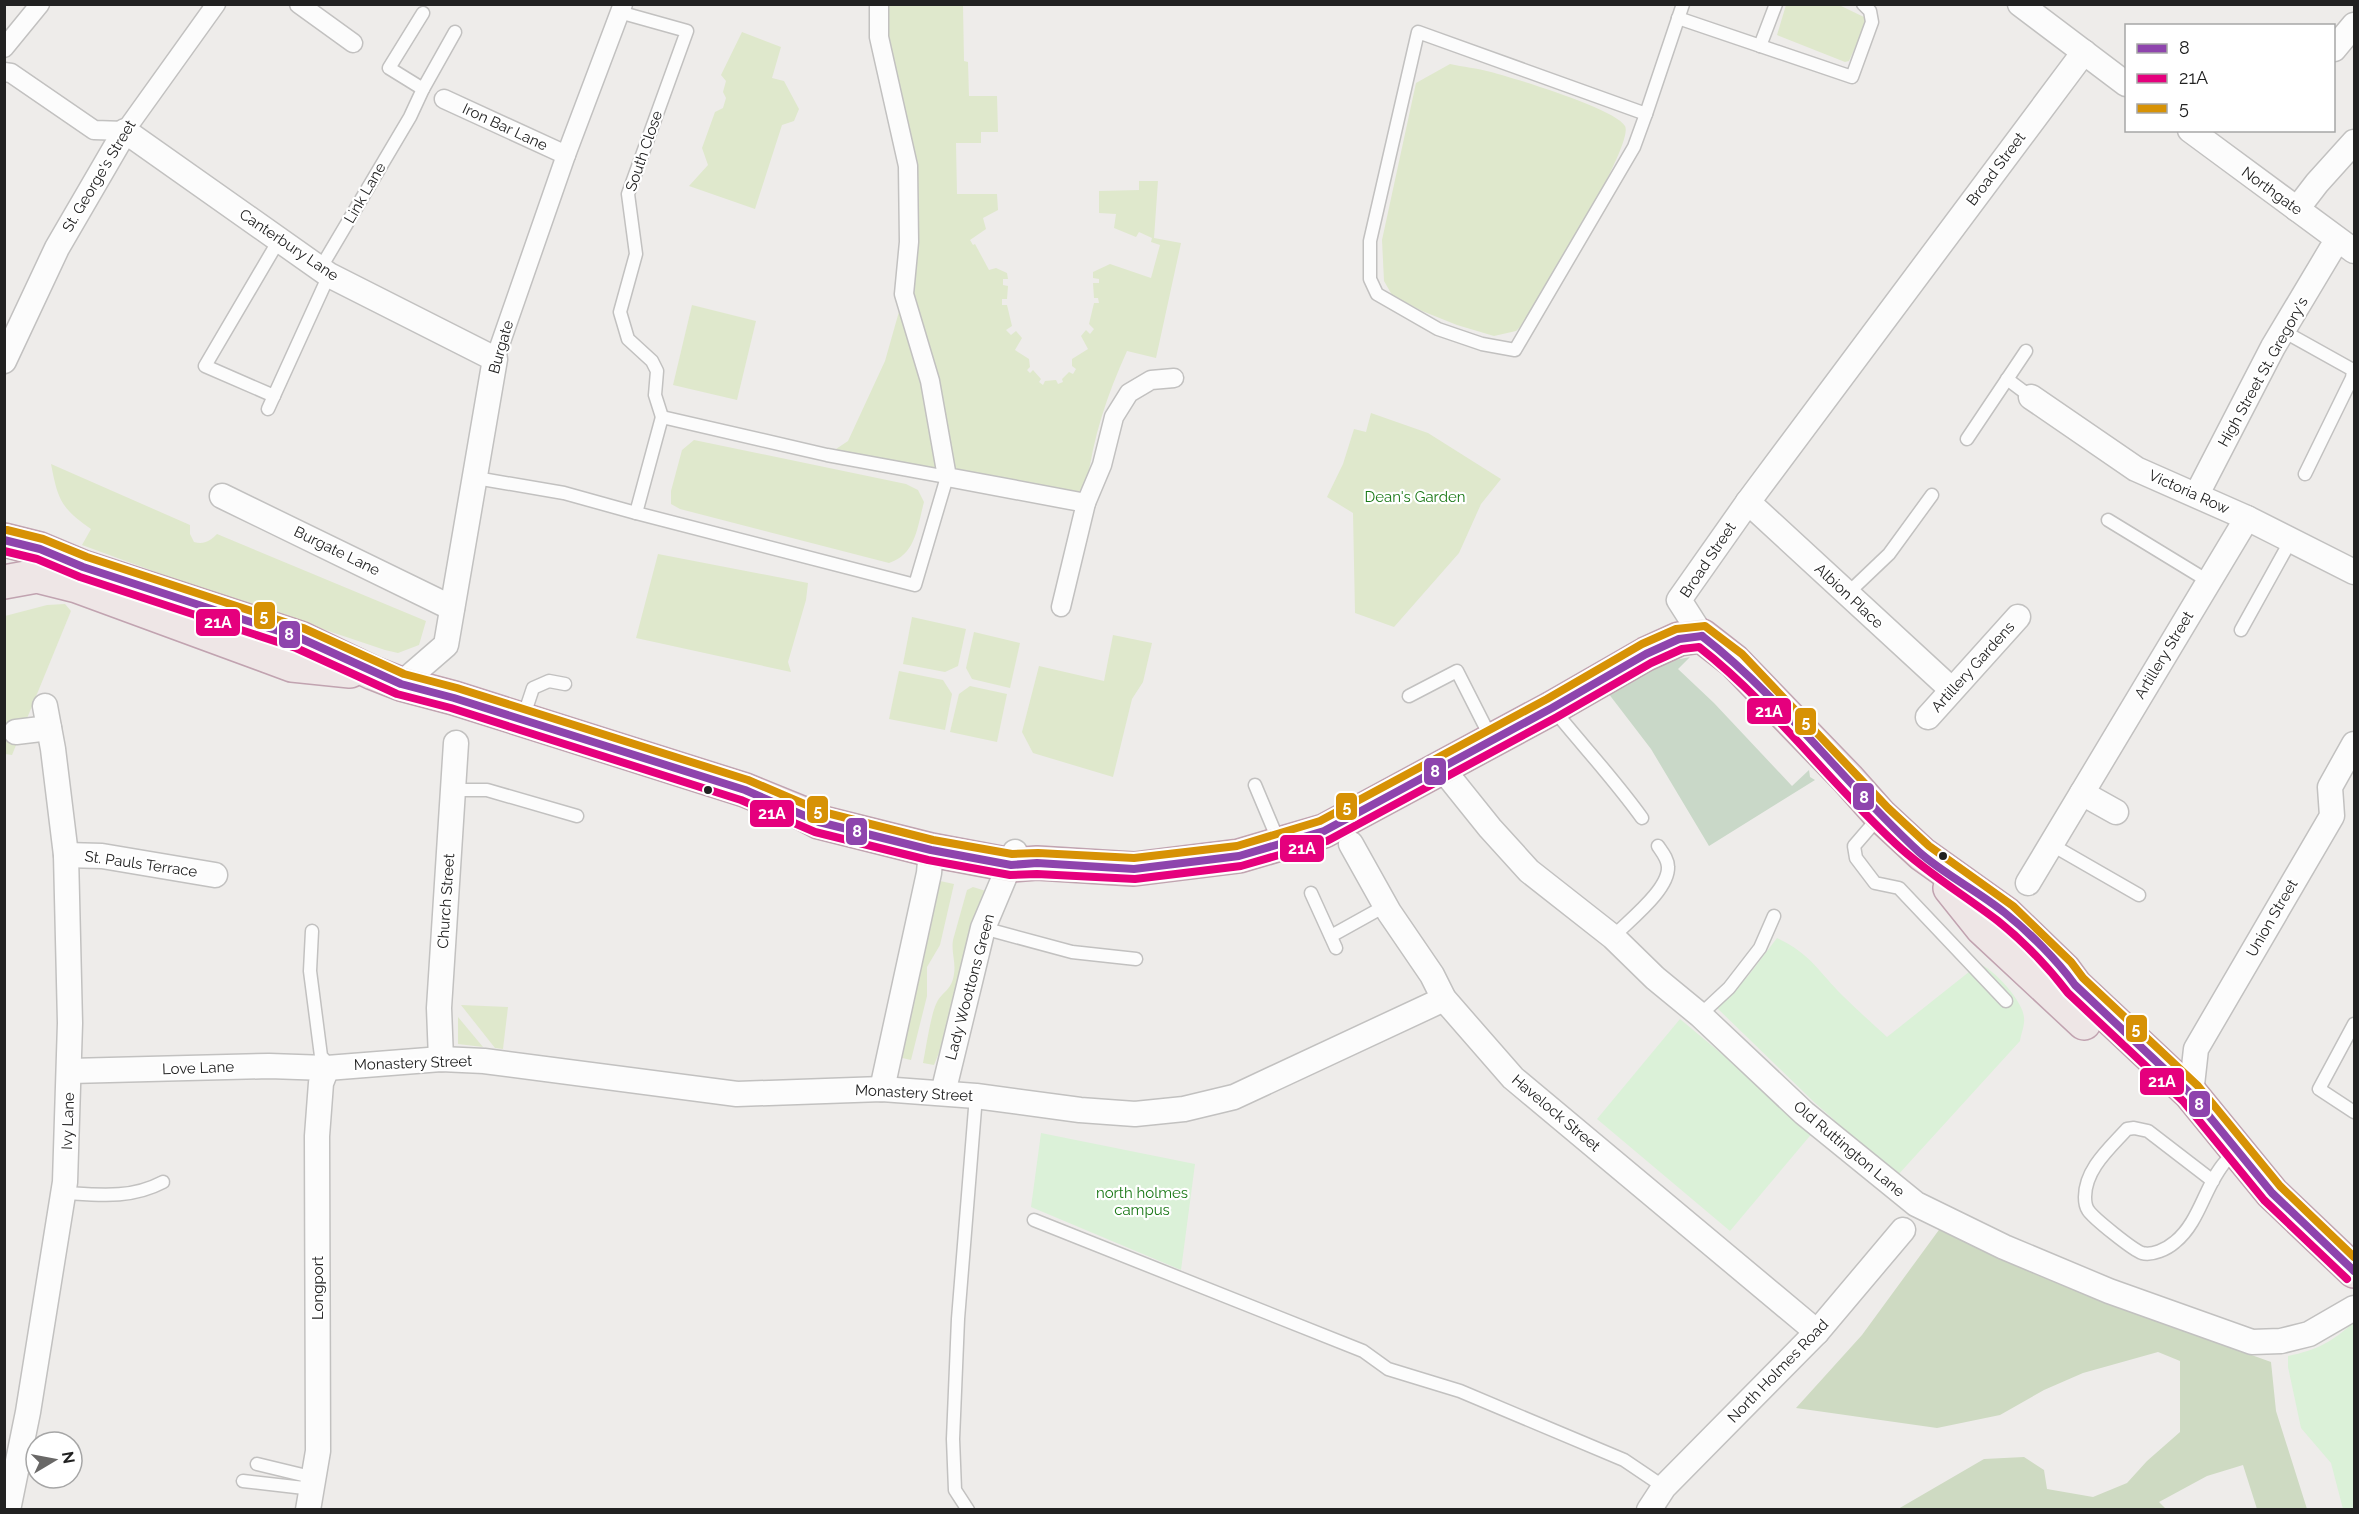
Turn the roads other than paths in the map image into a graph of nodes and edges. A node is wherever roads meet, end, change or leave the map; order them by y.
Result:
1 (40, 4) edge
2 (216, 4) edge
3 (299, 4) edge
4 (879, 4) edge
5 (1683, 4) edge
6 (1776, 4) edge
7 (1863, 4) edge
8 (2020, 4) edge
9 (616, 7) edge
10 (2047, 12) edge
11 (423, 13) dead end
12 (1678, 18) junction
13 (2355, 25) edge
14 (455, 32) dead end
15 (353, 43) dead end
16 (1760, 46) junction
17 (4, 48) edge
18 (2335, 48) edge
19 (2084, 52) junction
20 (4, 72) edge
21 (2125, 83) edge
22 (423, 89) junction
23 (444, 99) dead end
24 (1646, 114) junction
25 (125, 131) junction
26 (2193, 132) edge
27 (2355, 142) edge
28 (567, 155) junction
29 (2297, 209) junction
30 (279, 240) junction
31 (2343, 251) edge
32 (325, 272) junction
33 (2283, 331) junction
34 (2026, 351) dead end
35 (495, 359) junction
36 (4, 361) edge
37 (1174, 378) dead end
38 (2007, 379) junction
39 (274, 396) junction
40 (2031, 397) joint
41 (268, 409) dead end
42 (662, 417) junction
43 (1967, 439) dead end
44 (2305, 474) dead end
45 (947, 477) junction
46 (476, 478) junction
47 (2197, 494) junction
48 (1932, 495) dead end
49 (222, 496) dead end
50 (1748, 502) junction
51 (1086, 503) junction
52 (636, 513) junction
53 (2247, 518) junction
54 (2108, 520) dead end
55 (4, 540) edge
56 (2291, 540) junction
57 (2355, 572) edge
58 (4, 582) edge
59 (2208, 582) junction
60 (1847, 594) junction
61 (1061, 607) dead end
62 (452, 608) junction
63 (2018, 617) dead end
64 (2241, 630) dead end
65 (1702, 636) junction
66 (387, 678) junction
67 (565, 684) dead end
68 (1951, 689) junction
69 (1408, 696) dead end
70 (1552, 708) junction
71 (1928, 717) dead end
72 (523, 720) junction
73 (16, 732) dead end
74 (1492, 740) junction
75 (456, 743) dead end
76 (2355, 744) edge
77 (1442, 766) junction
78 (1255, 785) dead end
79 (453, 790) junction
80 (745, 790) junction
81 (2082, 793) junction
82 (2116, 812) dead end
83 (1880, 815) junction
84 (577, 816) dead end
85 (1642, 818) dead end
86 (1351, 844) dead end
87 (2052, 845) junction
88 (1281, 846) junction
89 (1658, 846) dead end
90 (931, 850) junction
91 (1922, 854) junction
92 (66, 855) junction
93 (1021, 859) junction
94 (215, 875) dead end
95 (2028, 883) dead end
96 (1311, 893) dead end
97 (2139, 895) dead end
98 (1385, 906) junction
99 (1774, 916) dead end
100 (983, 928) junction
101 (312, 931) dead end
102 (1613, 937) junction
103 (1136, 959) dead end
104 (1444, 999) junction
105 (2006, 1001) dead end
106 (1700, 1015) junction
107 (2355, 1024) edge
108 (441, 1059) junction
109 (328, 1067) junction
110 (70, 1071) junction
111 (882, 1089) junction
112 (943, 1093) junction
113 (2191, 1094) junction
114 (976, 1096) junction
115 (2355, 1112) edge
116 (2219, 1171) junction
117 (163, 1182) dead end
118 (65, 1193) junction
119 (2272, 1193) junction
120 (1034, 1220) dead end
121 (1904, 1230) dead end
122 (2355, 1271) edge
123 (2355, 1308) edge
124 (1818, 1332) junction
125 (257, 1464) dead end
126 (243, 1481) dead end
127 (1664, 1487) junction
128 (312, 1492) edge
129 (8, 1509) edge
130 (968, 1509) edge
131 (1649, 1509) edge

1 - 17 street
2 - 25 street, St. George's Street
3 - 15 street
4 - 45 street
5 - 12 lane
6 - 16 lane
7 - 16 lane
8 - 10 street
9 - 28 street, Burgate
9 - 42 lane, South Close
10 - 19 street
11 - 22 lane
12 - 16 lane
12 - 24 lane
13 - 18 street
14 - 22 lane, Link Lane
19 - 21 street
19 - 50 street, Broad Street
20 - 25 street
22 - 32 lane, Link Lane
23 - 28 street, Iron Bar Lane
24 - 24 lane
25 - 30 street, Canterbury Lane
25 - 36 street, St. George's Street
26 - 29 street, Northgate
27 - 29 street
28 - 35 street, Burgate
29 - 31 street, Northgate
30 - 32 street, Canterbury Lane
30 - 39 lane
31 - 33 street, High Street St. Gregory's
32 - 35 street, Canterbury Lane
32 - 39 lane, Link Lane
33 - 44 lane
33 - 47 street, High Street St. Gregory's
34 - 38 lane
35 - 46 street, Burgate
37 - 51 street
38 - 40 lane
38 - 43 lane
39 - 41 lane, Link Lane
40 - 47 street, Victoria Row
42 - 45 lane
42 - 52 lane
45 - 51 street
45 - 52 lane
46 - 52 lane
46 - 62 street, Burgate
47 - 53 street, Victoria Row
48 - 60 lane
49 - 62 street, Burgate Lane
50 - 60 street, Albion Place
50 - 65 street, Broad Street
51 - 61 street
53 - 56 street, Victoria Row
53 - 59 street, Artillery Street
54 - 59 lane
55 - 66 highway
56 - 57 street, Victoria Row
56 - 64 lane
58 - 66 highway
59 - 81 street, Artillery Street
60 - 68 street, Albion Place
62 - 66 street, Burgate
63 - 68 street, Artillery Gardens
65 - 70 highway
65 - 83 highway
66 - 72 highway
67 - 72 lane
68 - 71 street, Artillery Gardens
69 - 74 lane
70 - 74 highway
70 - 85 lane
72 - 80 highway
73 - 92 street, Ivy Lane
74 - 77 highway
75 - 79 street, Church Street
76 - 113 street, Union Street
77 - 88 highway
77 - 102 street, Old Ruttington Lane
78 - 88 lane
79 - 84 lane
79 - 108 street, Church Street
80 - 90 highway
80 - 93 highway
81 - 82 street
81 - 87 street, Artillery Street
83 - 91 highway
83 - 105 lane
86 - 98 street, Havelock Street
87 - 95 street, Artillery Street
87 - 97 lane
88 - 93 highway
89 - 102 lane
90 - 93 highway
90 - 111 street
91 - 113 highway
91 - 116 highway
92 - 94 street, St. Pauls Terrace
92 - 110 street, Ivy Lane
93 - 100 street, Lady Woottons Green
96 - 98 lane
98 - 104 street, Havelock Street
99 - 106 lane
100 - 103 lane
100 - 112 street, Lady Woottons Green
101 - 109 lane
102 - 106 street, Old Ruttington Lane
104 - 114 street, Monastery Street
104 - 124 street, Havelock Street
106 - 123 street, Old Ruttington Lane
107 - 115 lane
108 - 109 street, Monastery Street
108 - 111 street, Monastery Street
109 - 110 street, Love Lane
109 - 128 street, Longport
110 - 118 street, Ivy Lane
111 - 112 street, Monastery Street
112 - 114 street, Monastery Street
113 - 119 highway
114 - 130 lane
116 - 116 lane
116 - 119 highway
117 - 118 lane
118 - 129 street, Ivy Lane
119 - 122 highway
120 - 127 lane
121 - 124 street, North Holmes Road
124 - 127 street, North Holmes Road
125 - 128 lane
126 - 128 lane
127 - 131 street, North Holmes Road

